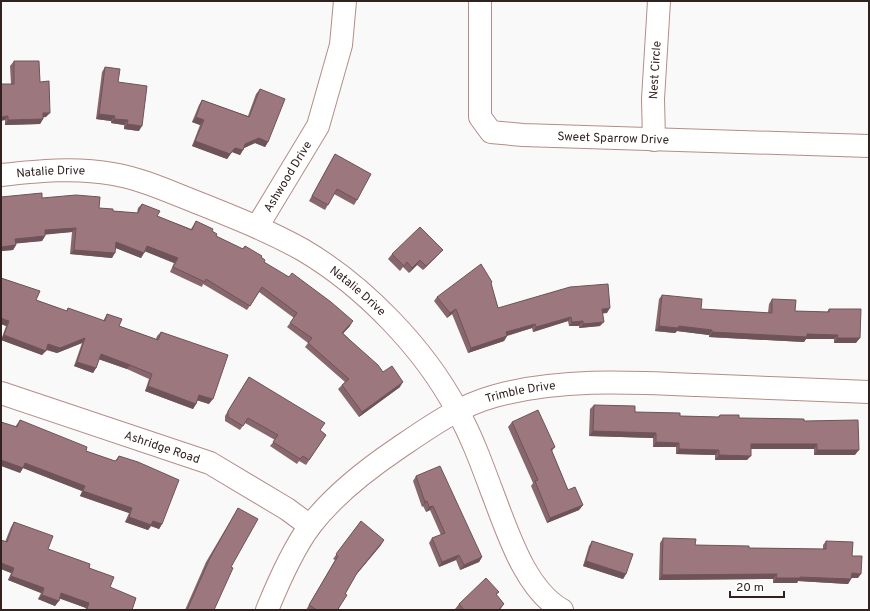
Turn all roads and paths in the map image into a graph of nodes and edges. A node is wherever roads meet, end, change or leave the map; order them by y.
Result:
1 (345, 1) edge
2 (480, 1) edge
3 (659, 1) edge
4 (654, 140) junction
5 (869, 146) edge
6 (1, 175) edge
7 (257, 227) junction
8 (869, 392) edge
9 (1, 393) edge
10 (457, 410) junction
11 (310, 526) junction
12 (267, 610) edge
13 (562, 610) edge

1 - 7 street, Ashwood Drive
2 - 4 street, Sweet Sparrow Drive
3 - 4 street, Nest Circle
4 - 5 street, Sweet Sparrow Drive
6 - 7 street, Natalie Drive
7 - 10 street, Natalie Drive
8 - 10 street, Trimble Drive
9 - 11 street, Ashridge Road
10 - 11 street, Trimble Drive
10 - 13 street, Natalie Drive
11 - 12 street, Trimble Drive

